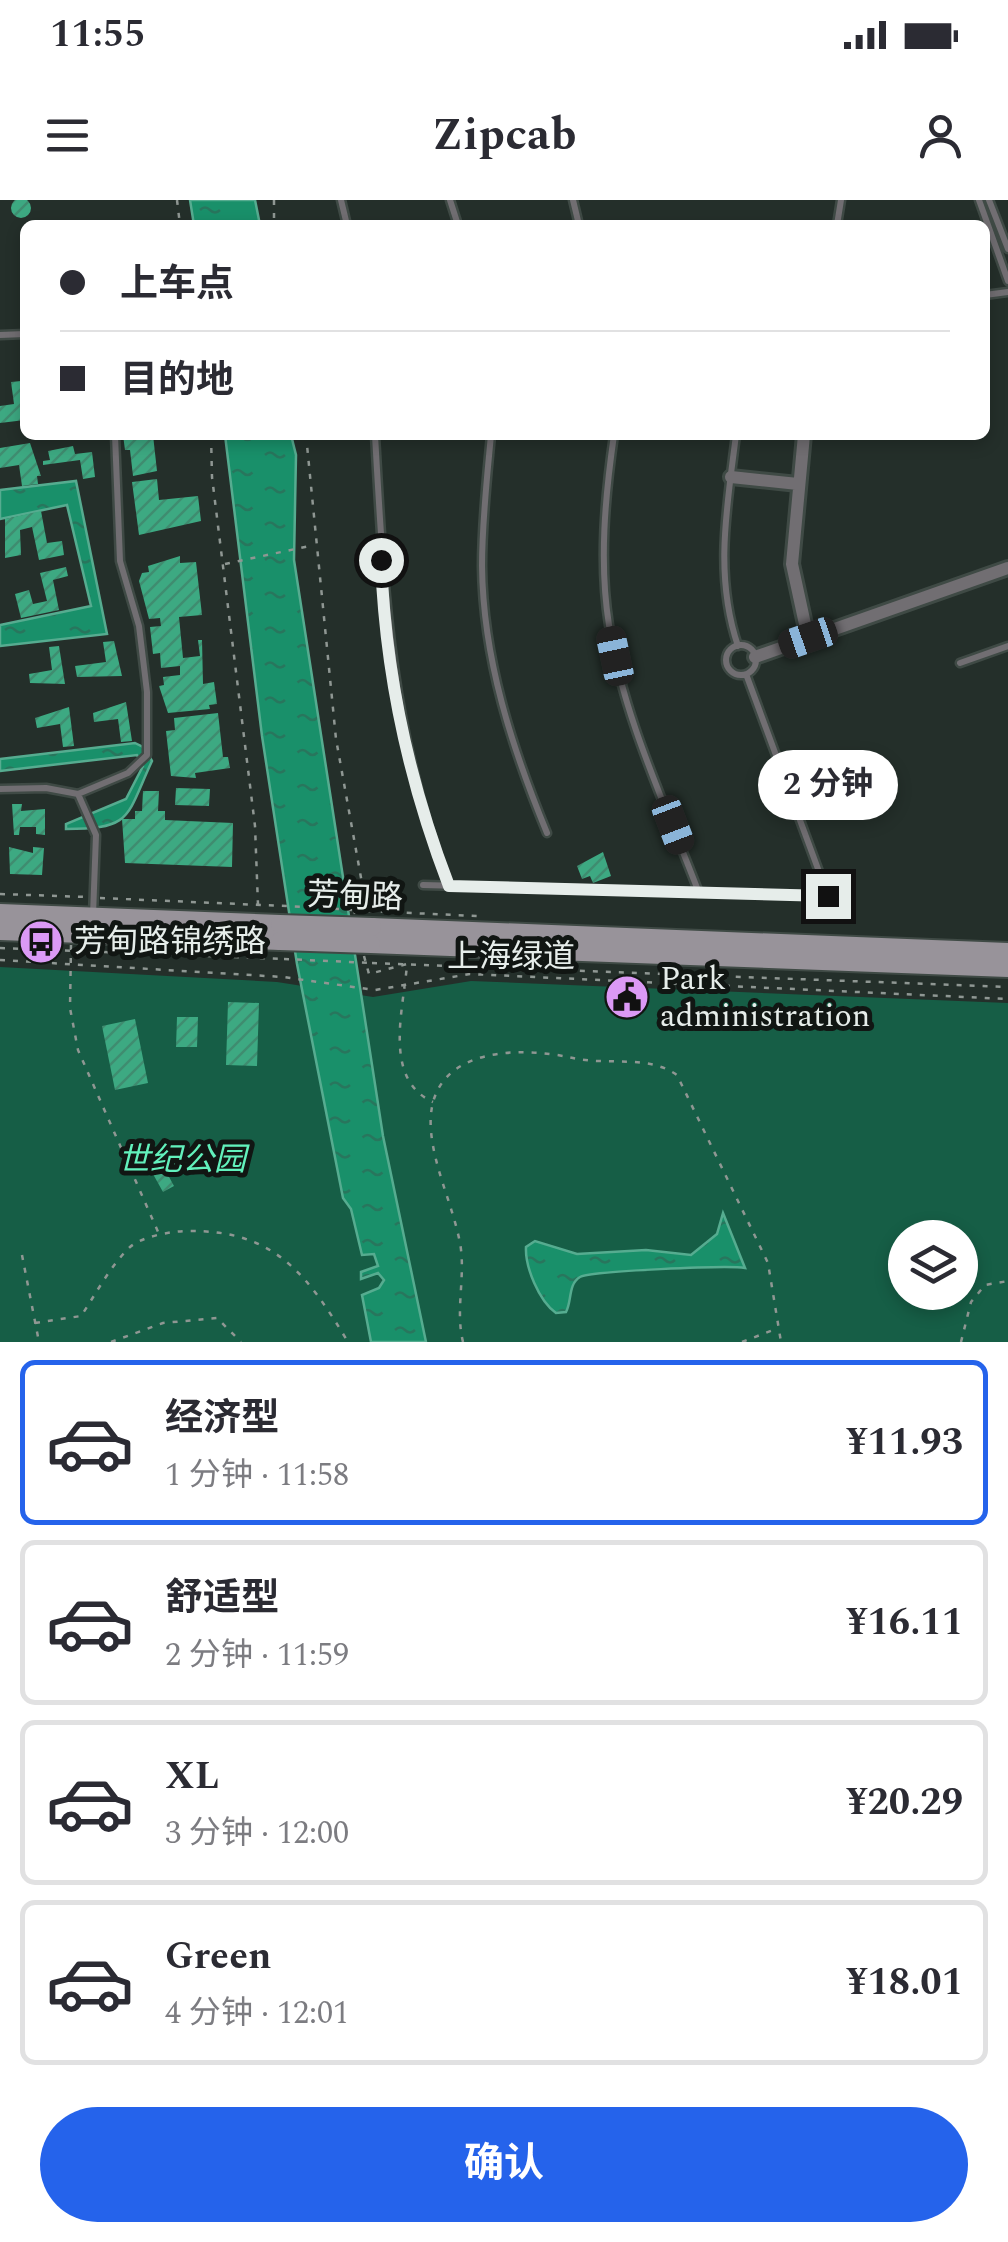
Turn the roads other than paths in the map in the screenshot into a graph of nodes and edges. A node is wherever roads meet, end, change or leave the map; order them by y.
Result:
1 (990, 200) edge
2 (990, 231) edge
3 (1008, 249) edge
4 (1008, 281) edge
5 (115, 440) edge
6 (375, 440) edge
7 (491, 440) edge
8 (614, 440) edge
9 (735, 440) edge
10 (803, 440) edge
11 (731, 477) junction
12 (798, 484) junction
13 (1008, 568) edge
14 (808, 638) junction
15 (738, 646) junction
16 (1008, 646) edge
17 (756, 657) junction
18 (960, 663) dead end
19 (746, 674) junction
20 (0, 789) edge
21 (78, 794) junction
22 (547, 833) dead end
23 (424, 885) dead end
24 (449, 886) junction
25 (699, 893) junction
26 (93, 907) junction
27 (0, 912) edge
28 (0, 931) edge
29 (371, 936) junction
30 (281, 941) junction
31 (1008, 952) edge
32 (1008, 968) edge

1 - 3 lane
2 - 4 lane
5 - 21 lane
6 - 24 lane
7 - 22 lane
8 - 25 lane
9 - 11 lane
10 - 12 street
11 - 12 street
11 - 15 lane
12 - 14 street
13 - 14 street
14 - 17 street
15 - 17 lane
15 - 19 lane
16 - 18 lane
17 - 19 lane
19 - 25 lane
20 - 21 lane
21 - 26 lane
23 - 24 lane
24 - 25 lane
26 - 27 main road, 芳甸路
26 - 30 main road, 芳甸路
28 - 30 main road, 芳甸路
29 - 30 main road, 芳甸路, bridge
29 - 31 main road, 芳甸路
29 - 32 main road, 芳甸路

